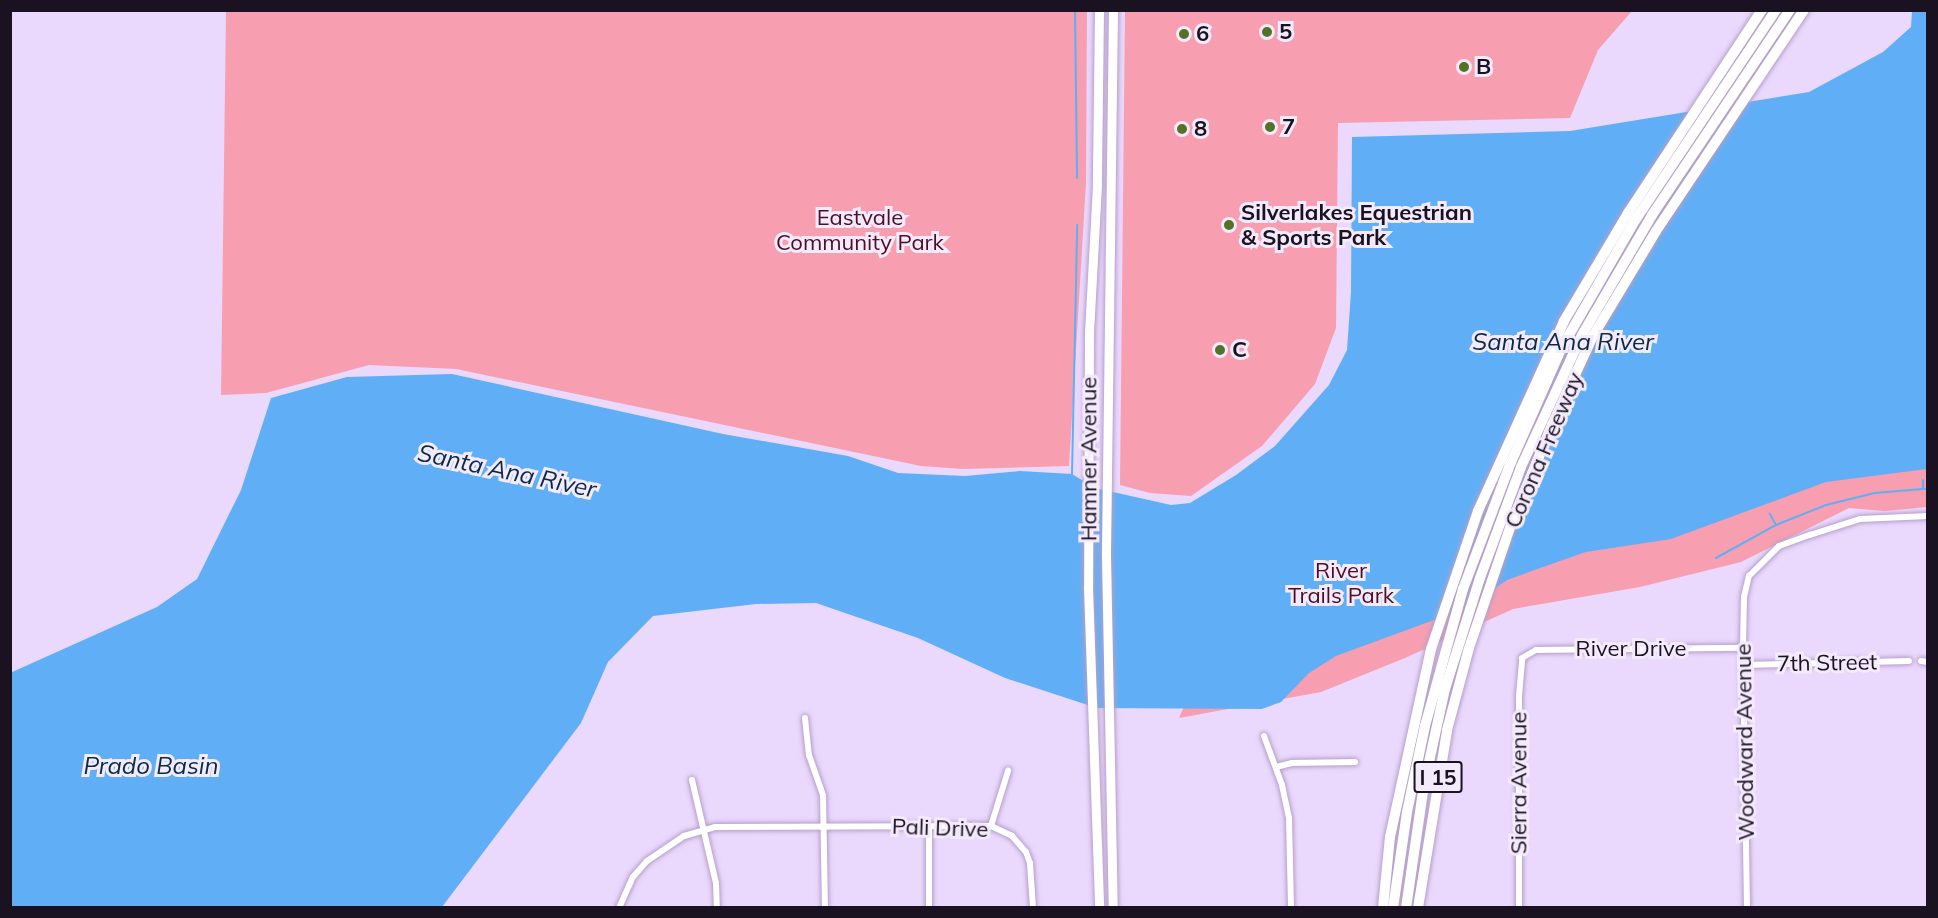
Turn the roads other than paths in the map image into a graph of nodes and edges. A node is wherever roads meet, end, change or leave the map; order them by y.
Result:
1 (1099, 10) edge
2 (1113, 10) edge
3 (1762, 10) edge
4 (1776, 10) edge
5 (1790, 10) edge
6 (1804, 10) edge
7 (1928, 516) edge
8 (1464, 648) junction
9 (1743, 648) junction
10 (1522, 658) joint
11 (1909, 661) dead end
12 (1744, 665) junction
13 (805, 718) dead end
14 (1264, 736) dead end
15 (1355, 762) dead end
16 (1276, 767) junction
17 (1008, 771) dead end
18 (692, 780) dead end
19 (991, 826) junction
20 (825, 827) junction
21 (929, 827) junction
22 (703, 830) junction
23 (619, 908) edge
24 (717, 908) edge
25 (825, 908) edge
26 (929, 908) edge
27 (1034, 908) edge
28 (1099, 908) edge
29 (1113, 908) edge
30 (1291, 908) edge
31 (1383, 908) edge
32 (1394, 908) edge
33 (1406, 908) edge
34 (1418, 908) edge
35 (1520, 908) edge
36 (1747, 908) edge

1 - 28 main road, Hamner Avenue
2 - 29 main road, Hamner Avenue
3 - 31 highway, Corona Freeway / I 15
4 - 32 highway
5 - 8 highway
6 - 8 highway, Corona Freeway / I 15
7 - 9 street, Woodward Avenue
8 - 33 highway
8 - 34 highway, Corona Freeway / I 15
9 - 10 street, River Drive
9 - 12 street, Woodward Avenue
10 - 35 street, Sierra Avenue
11 - 12 street, 7th Street
12 - 36 street, Woodward Avenue
13 - 20 street
14 - 16 street
15 - 16 street
16 - 30 street
17 - 19 street
18 - 22 street
19 - 21 street, Pali Drive
19 - 27 street, Pali Drive
20 - 21 street, Pali Drive
20 - 22 street, Pali Drive
20 - 25 street
21 - 26 street
22 - 23 street, Pali Drive
22 - 24 street

